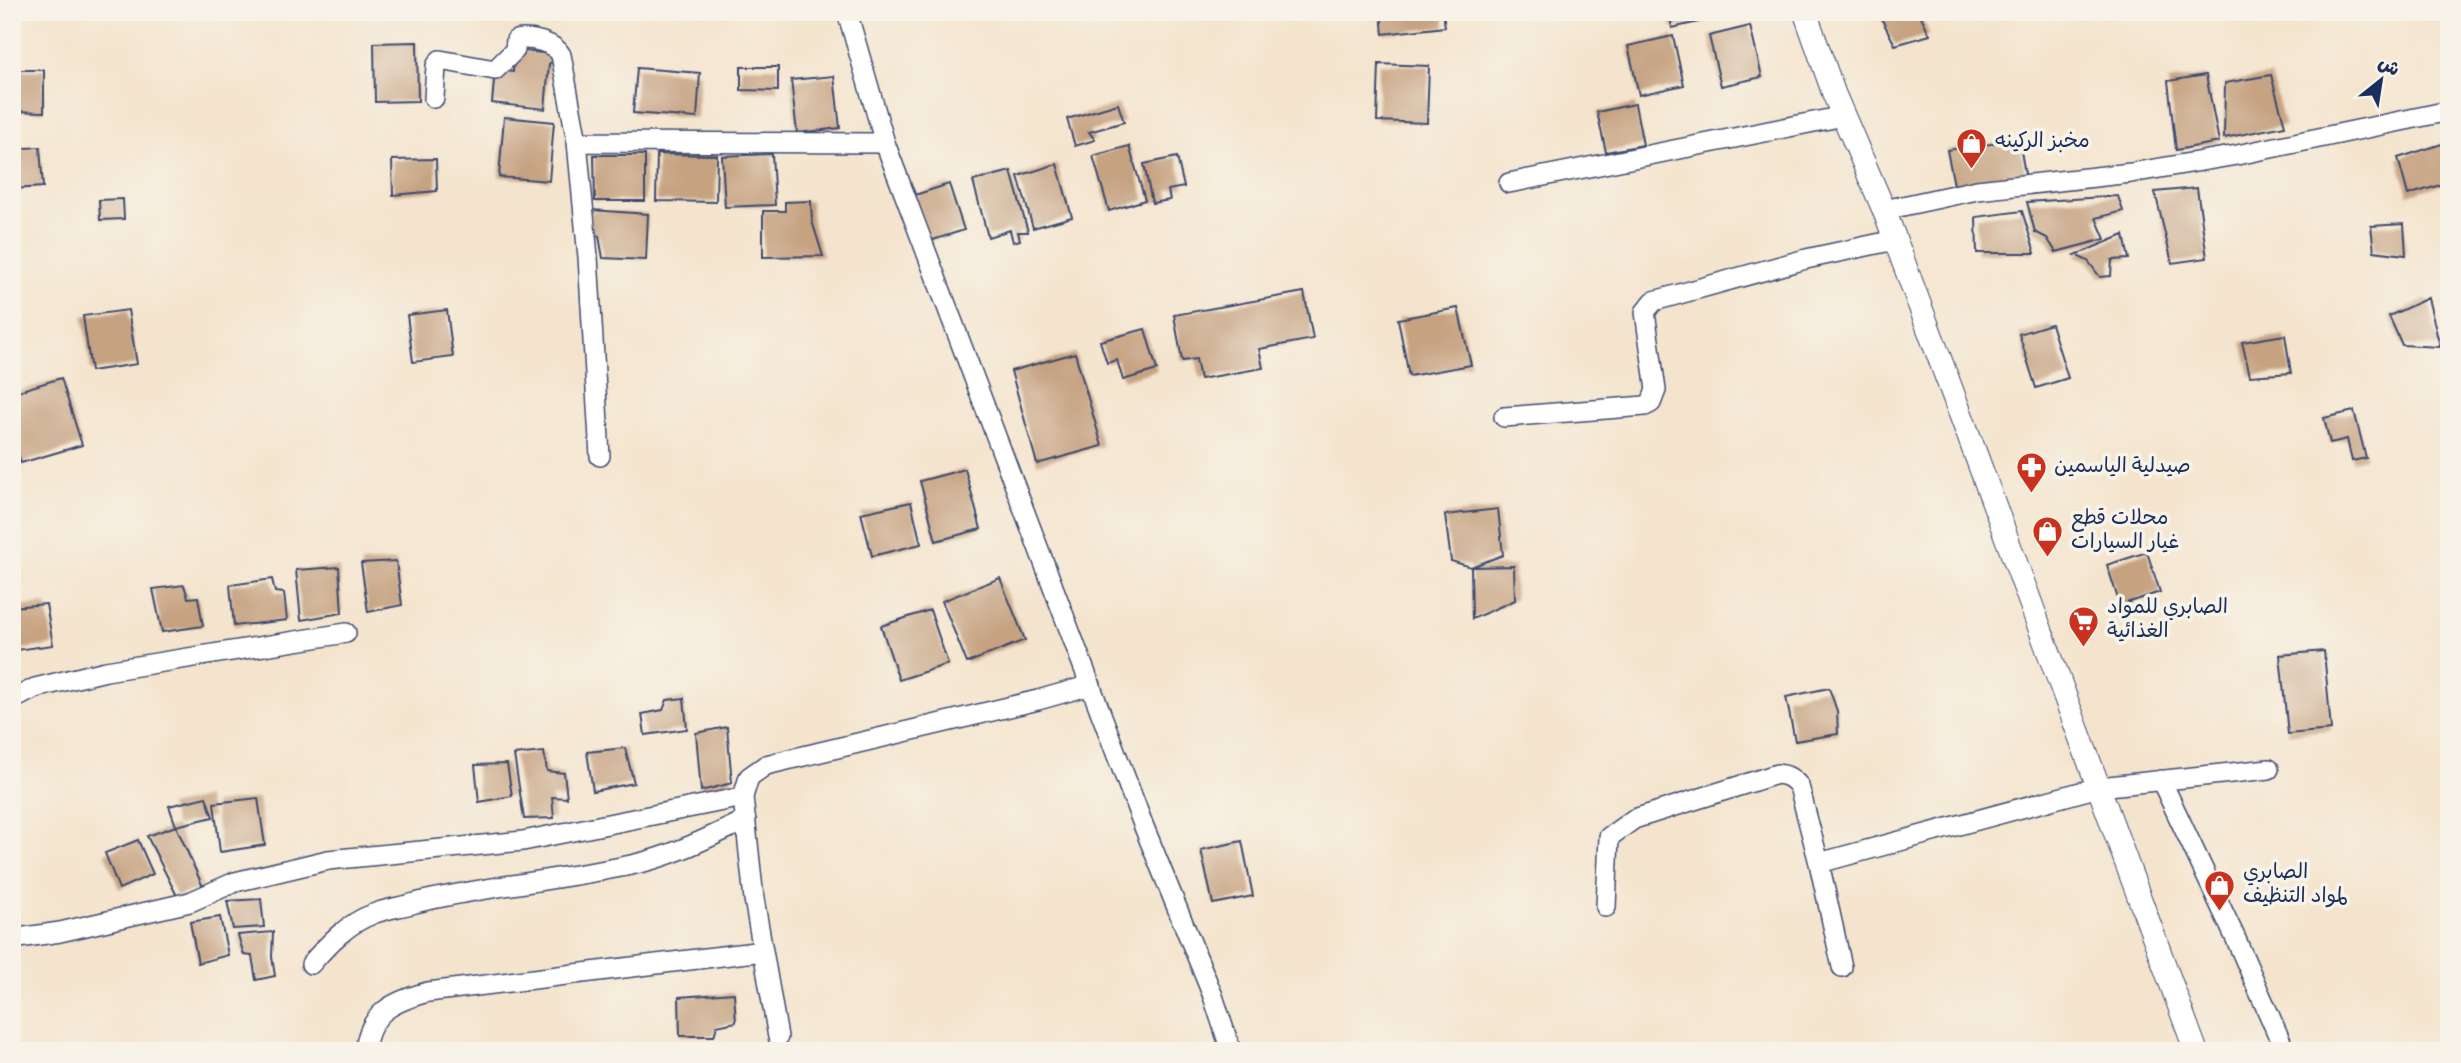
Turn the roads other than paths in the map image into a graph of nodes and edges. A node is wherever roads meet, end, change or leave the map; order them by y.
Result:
1 (847, 12) edge
2 (1805, 12) edge
3 (434, 98) dead end
4 (2449, 111) edge
5 (1844, 116) junction
6 (577, 142) junction
7 (885, 143) junction
8 (1509, 183) dead end
9 (1884, 210) junction
10 (1895, 240) junction
11 (1504, 417) dead end
12 (600, 456) dead end
13 (346, 633) dead end
14 (1091, 685) junction
15 (12, 700) edge
16 (2269, 769) dead end
17 (2161, 780) junction
18 (2099, 787) junction
19 (743, 797) junction
20 (746, 820) junction
21 (1819, 863) junction
22 (1606, 907) dead end
23 (12, 939) edge
24 (763, 950) junction
25 (311, 964) dead end
26 (1842, 967) dead end
27 (778, 1037) dead end
28 (365, 1051) edge
29 (1231, 1051) edge
30 (2196, 1051) edge
31 (2285, 1051) edge

1 - 7 street
2 - 5 main road
3 - 6 street
4 - 9 street
5 - 8 street
5 - 9 main road
6 - 7 street
6 - 12 street
7 - 14 street
9 - 10 main road
10 - 11 street
10 - 18 main road
13 - 15 street
14 - 19 street
14 - 29 street
16 - 17 street
17 - 18 street
17 - 31 street
18 - 21 street
18 - 30 main road
19 - 20 street
19 - 23 street
20 - 24 street
20 - 25 street
21 - 22 street
21 - 26 street
24 - 27 street
24 - 28 street

